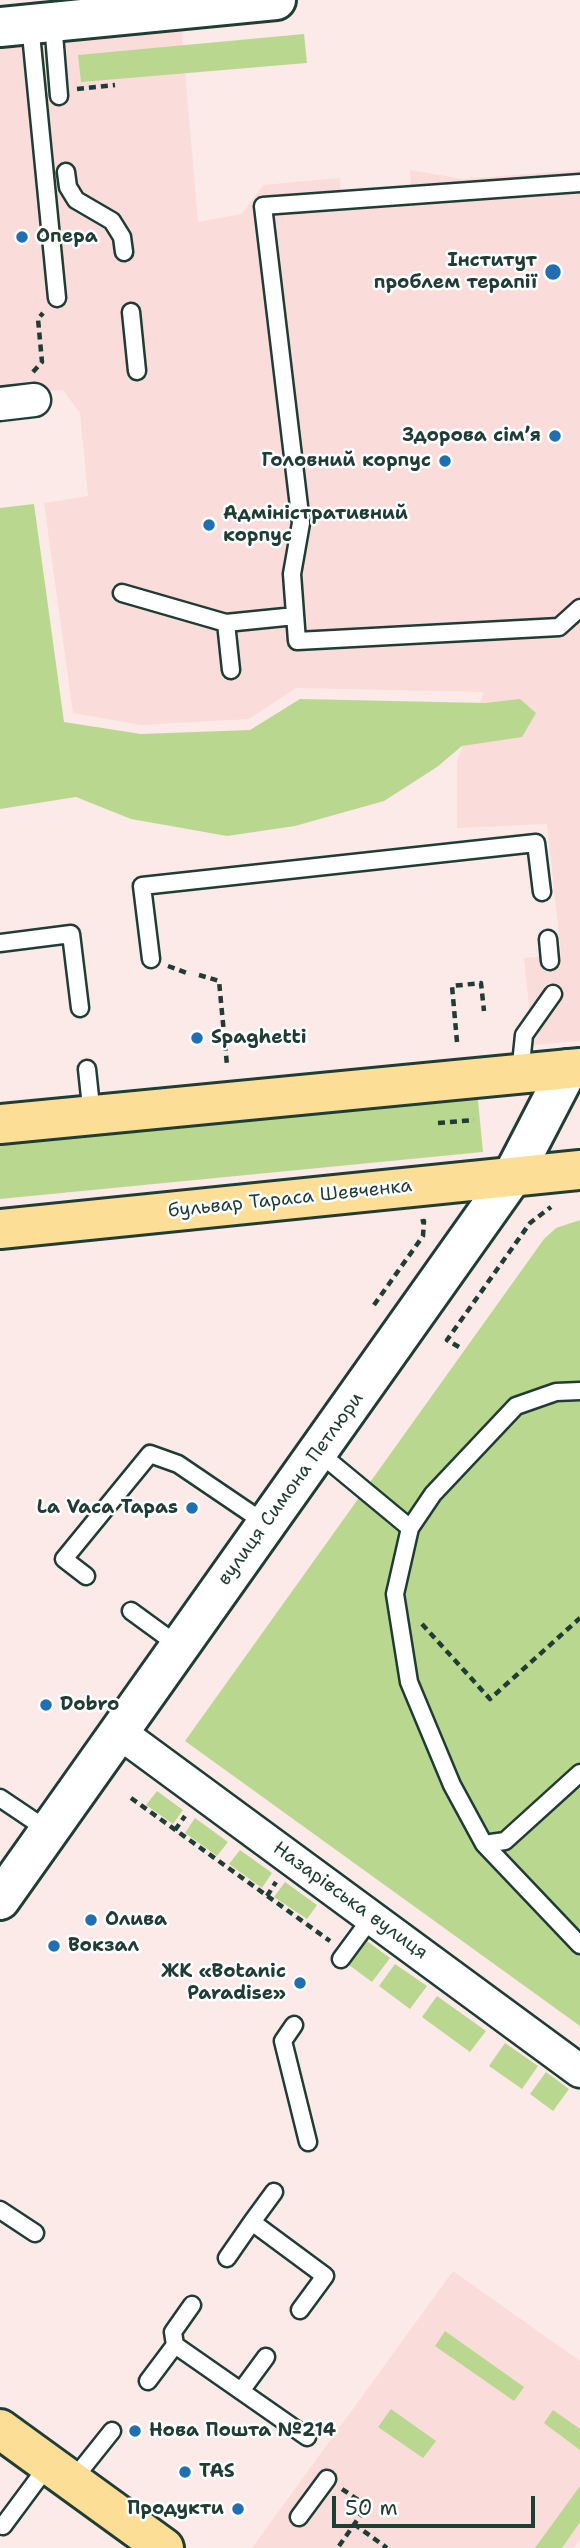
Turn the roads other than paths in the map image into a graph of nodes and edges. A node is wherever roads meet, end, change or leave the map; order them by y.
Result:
1 (276, 0) edge
2 (193, 4) edge
3 (28, 24) edge
4 (59, 95) road end
5 (66, 172) dead end
6 (580, 183) edge
7 (124, 252) dead end
8 (57, 298) road end
9 (131, 312) dead end
10 (137, 371) dead end
11 (33, 387) road end
12 (0, 404) edge
13 (122, 593) dead end
14 (580, 608) edge
15 (295, 615) junction
16 (226, 623) junction
17 (231, 670) dead end
18 (542, 892) dead end
19 (548, 939) dead end
20 (0, 943) edge
21 (151, 959) dead end
22 (550, 961) dead end
23 (553, 995) dead end
24 (80, 1008) dead end
25 (574, 1068) edge
26 (86, 1069) dead end
27 (520, 1074) junction
28 (92, 1116) junction
29 (0, 1121) edge
30 (580, 1170) edge
31 (512, 1177) junction
32 (0, 1228) edge
33 (580, 1391) edge
34 (317, 1451) junction
35 (265, 1523) junction
36 (410, 1528) junction
37 (86, 1576) dead end
38 (131, 1611) dead end
39 (179, 1646) junction
40 (119, 1731) junction
41 (580, 1773) edge
42 (0, 1798) edge
43 (49, 1831) junction
44 (484, 1844) junction
45 (0, 1900) edge
46 (372, 1917) junction
47 (580, 1945) edge
48 (343, 1956) road end
49 (294, 2025) dead end
50 (580, 2071) edge
51 (308, 2142) dead end
52 (274, 2192) dead end
53 (0, 2210) edge
54 (252, 2222) junction
55 (35, 2233) dead end
56 (227, 2258) dead end
57 (192, 2305) dead end
58 (300, 2310) dead end
59 (175, 2345) junction
60 (266, 2357) dead end
61 (148, 2381) dead end
62 (241, 2391) junction
63 (0, 2429) edge
64 (112, 2431) dead end
65 (307, 2437) dead end
66 (60, 2473) junction
67 (327, 2479) dead end
68 (299, 2517) dead end
69 (3, 2526) dead end
70 (164, 2548) edge

1 - 2 main road
2 - 3 main road
3 - 4 lane
3 - 8 lane
5 - 7 lane
6 - 15 lane
9 - 10 lane
11 - 12 street
13 - 16 lane
14 - 15 lane
15 - 16 lane
16 - 17 lane
18 - 21 lane
19 - 22 lane
20 - 24 lane
23 - 27 lane
25 - 27 main road
25 - 31 main road, вулиця Симона Петлюри
26 - 28 lane
27 - 28 main road
28 - 29 main road
30 - 31 main road, бульвар Тараса Шевченка
31 - 32 main road, бульвар Тараса Шевченка
31 - 34 main road, вулиця Симона Петлюри
33 - 36 lane
34 - 35 main road, вулиця Симона Петлюри
34 - 36 lane
35 - 37 lane
35 - 39 main road, вулиця Симона Петлюри
36 - 44 lane
38 - 39 lane
39 - 40 main road, вулиця Симона Петлюри
40 - 43 main road, вулиця Симона Петлюри
40 - 46 street, Назарівська вулиця
41 - 44 lane
42 - 43 lane
43 - 45 main road, вулиця Симона Петлюри
44 - 47 lane
46 - 48 lane
46 - 50 street, Назарівська вулиця
49 - 51 lane
52 - 54 lane
53 - 55 lane
54 - 56 lane
54 - 58 lane
57 - 59 lane
59 - 61 lane
59 - 62 lane
60 - 62 lane
62 - 65 lane
63 - 66 main road
64 - 66 lane
66 - 69 lane
66 - 70 main road
67 - 68 lane

